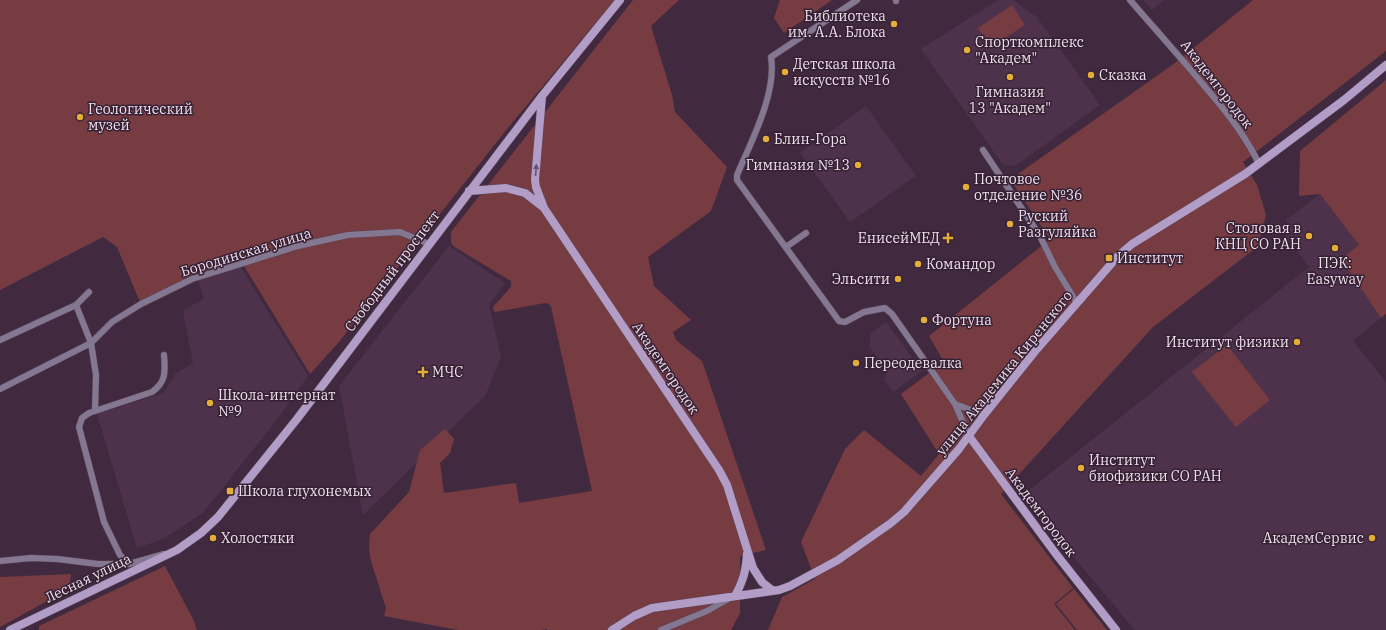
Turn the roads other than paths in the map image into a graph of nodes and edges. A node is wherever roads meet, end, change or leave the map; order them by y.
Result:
1 (620, 0) edge
2 (857, 0) edge
3 (1130, 0) edge
4 (1386, 65) edge
5 (542, 96) junction
6 (983, 150) dead end
7 (1259, 164) junction
8 (469, 191) junction
9 (544, 208) junction
10 (806, 232) dead end
11 (429, 244) junction
12 (786, 247) junction
13 (89, 292) dead end
14 (1077, 302) junction
15 (76, 305) junction
16 (0, 340) edge
17 (91, 343) junction
18 (164, 355) dead end
19 (0, 389) edge
20 (955, 404) junction
21 (95, 411) junction
22 (984, 415) junction
23 (969, 436) junction
24 (177, 550) junction
25 (747, 551) junction
26 (0, 561) edge
27 (129, 564) junction
28 (772, 590) junction
29 (734, 596) junction
30 (10, 630) edge
31 (612, 630) edge
32 (661, 630) edge
33 (1116, 630) edge

1 - 5 main road, Свободный проспект
2 - 12 street, Академгородок
3 - 7 street, Академгородок
4 - 7 main road, улица Академика Киренского
5 - 8 main road, Свободный проспект
9 -> 5 main road
6 - 14 street
7 - 14 main road, улица Академика Киренского
8 - 9 main road
8 - 11 main road, Свободный проспект
9 - 25 main road, Академгородок
10 - 12 street
11 - 17 street, Бородинская улица
11 - 24 main road, Свободный проспект
12 - 20 street, Академгородок
13 - 15 street
14 - 22 main road, улица Академика Киренского
15 - 16 street
15 - 17 street
17 - 19 street, Бородинская улица
17 - 21 street
18 - 21 street
20 - 22 street
20 - 23 street, Академгородок
21 - 27 street
22 - 23 main road, улица Академика Киренского
23 - 28 main road, улица Академика Киренского
23 - 33 main road, Академгородок
24 - 27 street
24 - 30 main road, Лесная улица
25 - 28 main road, Академгородок
25 - 29 main road
26 - 27 street
28 - 29 main road, улица Академика Киренского
29 - 31 main road, улица Академика Киренского
29 - 32 street

